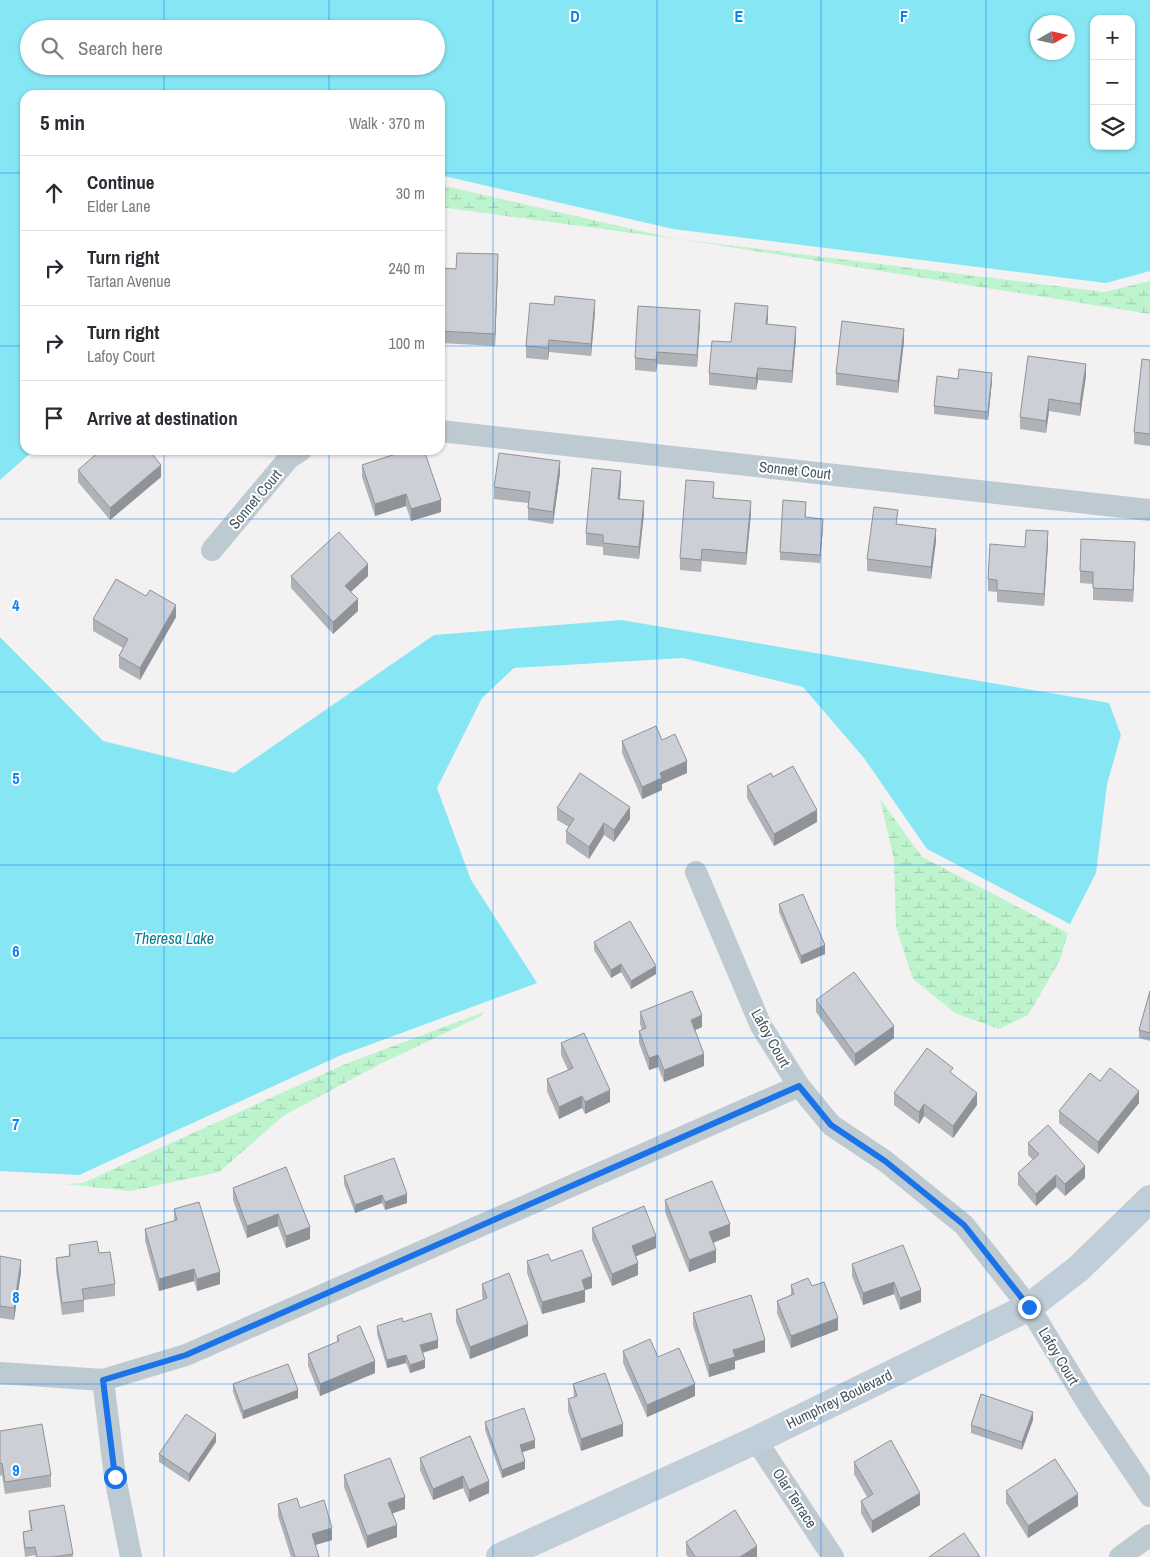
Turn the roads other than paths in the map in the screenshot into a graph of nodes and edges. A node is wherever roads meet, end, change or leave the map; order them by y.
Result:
1 (445, 432) edge
2 (294, 455) edge
3 (1150, 510) edge
4 (212, 550) dead end
5 (696, 872) dead end
6 (799, 1086) junction
7 (1150, 1199) edge
8 (1029, 1307) junction
9 (0, 1373) edge
10 (103, 1380) junction
11 (756, 1440) junction
12 (1150, 1496) edge
13 (1150, 1535) edge
14 (131, 1557) edge
15 (500, 1557) edge
16 (834, 1557) edge
17 (1120, 1557) edge

1 - 3 street, Sonnet Court
2 - 4 street, Sonnet Court
5 - 6 street, Lafoy Court
6 - 8 street, Lafoy Court
6 - 10 street
7 - 8 street, Humphrey Boulevard
8 - 11 street, Humphrey Boulevard
8 - 12 street, Lafoy Court
9 - 10 street
10 - 14 street
11 - 15 street, Humphrey Boulevard
11 - 16 street, Olar Terrace
13 - 17 street

